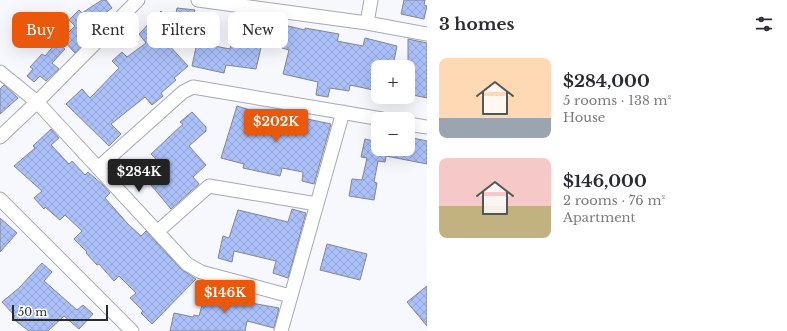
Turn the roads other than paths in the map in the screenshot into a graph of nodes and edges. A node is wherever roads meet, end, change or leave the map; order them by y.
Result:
1 (138, 0) edge
2 (198, 0) edge
3 (371, 0) edge
4 (366, 23) junction
5 (427, 34) edge
6 (0, 72) edge
7 (37, 102) junction
8 (343, 112) junction
9 (371, 117) edge
10 (415, 125) edge
11 (427, 127) edge
12 (0, 137) edge
13 (99, 167) junction
14 (0, 199) edge
15 (318, 204) junction
16 (157, 232) junction
17 (290, 296) junction
18 (132, 331) edge
19 (281, 331) edge

1 - 7 street
2 - 4 street
3 - 4 street
4 - 5 street
6 - 7 street
7 - 12 street
7 - 13 street
8 - 9 street
8 - 13 street
8 - 15 street
10 - 11 street
13 - 16 street
14 - 18 street
15 - 16 street
15 - 17 street
16 - 17 street
17 - 19 street

